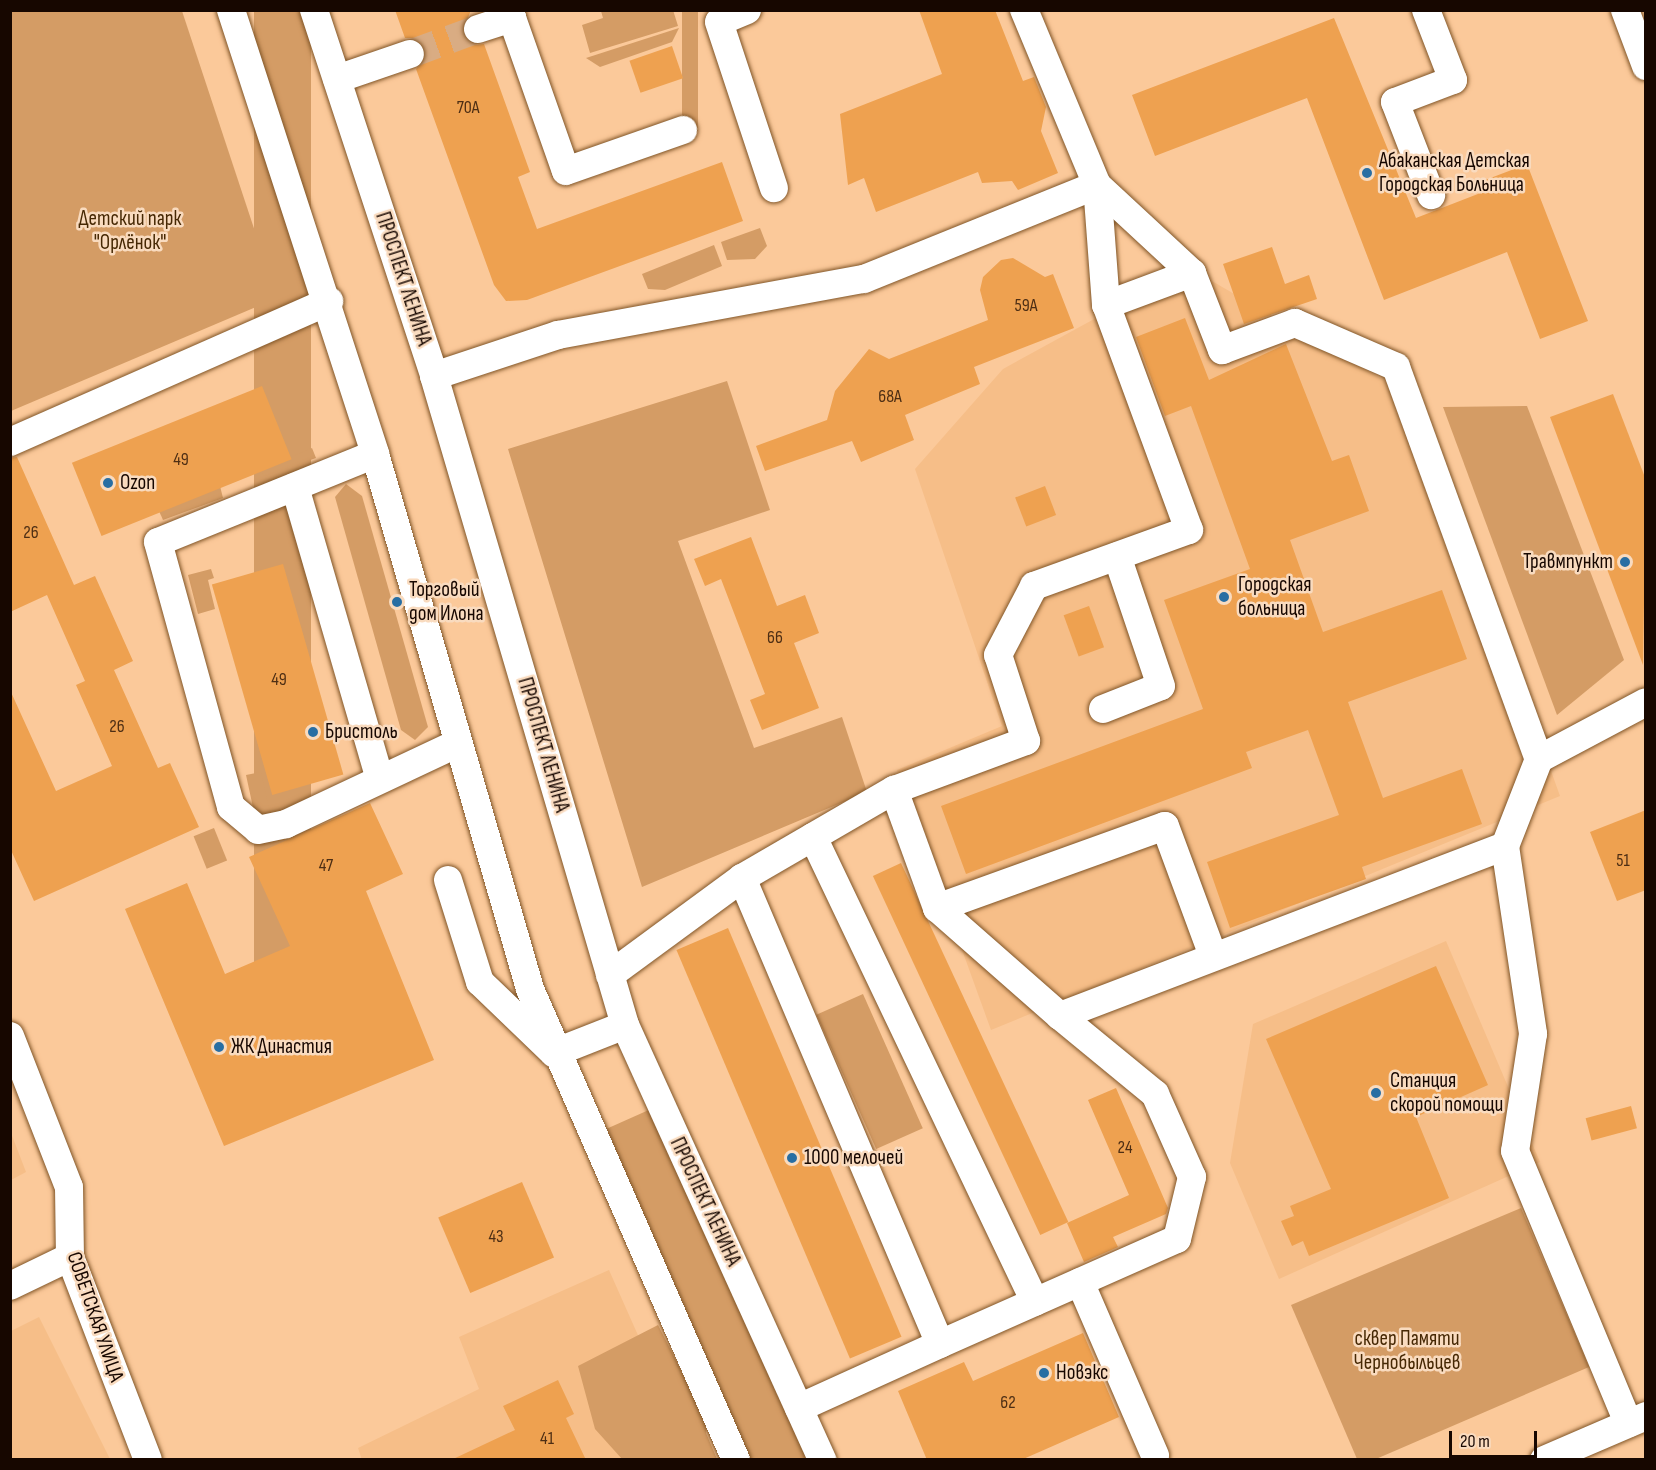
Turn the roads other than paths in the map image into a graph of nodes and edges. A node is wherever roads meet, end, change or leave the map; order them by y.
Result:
1 (231, 10) edge
2 (314, 10) edge
3 (747, 10) edge
4 (1024, 10) edge
5 (1426, 10) edge
6 (1624, 10) edge
7 (511, 14) edge
8 (478, 30) tunnel mouth
9 (410, 54) tunnel mouth
10 (1646, 66) edge
11 (337, 79) junction
12 (683, 130) dead end
13 (1096, 185) junction
14 (774, 188) dead end
15 (1431, 195) dead end
16 (1192, 273) junction
17 (329, 302) junction
18 (1106, 305) junction
19 (434, 375) junction
20 (10, 442) edge
21 (375, 454) junction
22 (295, 487) junction
23 (1117, 556) junction
24 (1646, 702) edge
25 (1103, 709) dead end
26 (456, 744) junction
27 (1539, 759) junction
28 (380, 779) junction
29 (894, 790) junction
30 (813, 837) junction
31 (1504, 846) junction
32 (742, 878) junction
33 (448, 880) dead end
34 (937, 908) junction
35 (1213, 956) junction
36 (610, 975) junction
37 (1060, 1016) junction
38 (625, 1025) junction
39 (10, 1036) edge
40 (554, 1053) junction
41 (21, 1096) edge
42 (70, 1257) junction
43 (1080, 1282) junction
44 (10, 1286) edge
45 (1035, 1302) junction
46 (940, 1344) junction
47 (799, 1408) junction
48 (1637, 1420) edge
49 (1152, 1458) edge
50 (148, 1460) edge
51 (736, 1460) edge
52 (822, 1460) edge
53 (1544, 1460) edge

1 - 17 street
2 - 11 street, ПРОСПЕКТ ЛЕНИНА
3 - 14 street
4 - 13 street
5 - 15 street
6 - 10 street
7 - 8 street
7 - 12 street
9 - 11 street
11 - 19 street, ПРОСПЕКТ ЛЕНИНА
13 - 16 street
13 - 18 street
13 - 19 street
16 - 18 street
16 - 27 street
17 - 20 street
17 - 21 street
18 - 23 street
19 - 36 street, ПРОСПЕКТ ЛЕНИНА
21 - 22 street
21 - 26 street
22 - 28 street
22 - 28 street
23 - 25 street
23 - 29 street
24 - 27 street
26 - 28 street
26 - 40 street
27 - 31 street
29 - 30 street
29 - 34 street
30 - 32 street
30 - 45 street
31 - 35 street
31 - 48 street
32 - 36 street
32 - 46 street
33 - 40 street
34 - 35 street
34 - 37 street
35 - 37 street
36 - 38 street, ПРОСПЕКТ ЛЕНИНА
37 - 43 street
38 - 40 street
38 - 47 street, ПРОСПЕКТ ЛЕНИНА
39 - 41 street, СОВЕТСКАЯ УЛИЦА
40 - 51 street
41 - 42 street, СОВЕТСКАЯ УЛИЦА
42 - 44 street
42 - 50 street, СОВЕТСКАЯ УЛИЦА
43 - 45 street
43 - 49 street
45 - 46 street
46 - 47 street
47 - 52 street, ПРОСПЕКТ ЛЕНИНА
48 - 53 street

